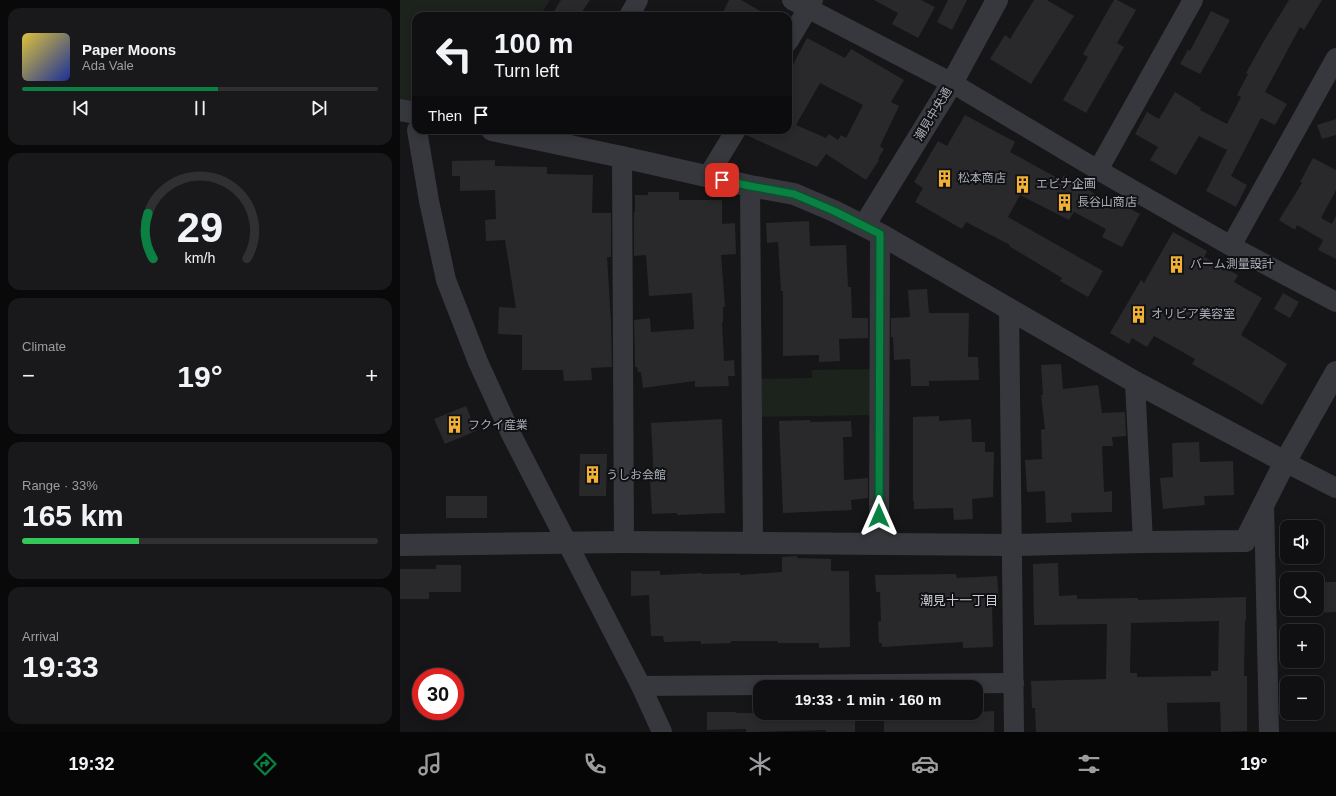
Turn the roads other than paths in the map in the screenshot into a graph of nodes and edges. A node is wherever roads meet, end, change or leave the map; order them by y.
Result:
1 (638, 0) edge
2 (997, 0) edge
3 (1193, 0) edge
4 (804, 3) edge
5 (631, 12) edge
6 (792, 32) edge
7 (1336, 58) edge
8 (952, 83) junction
9 (415, 134) edge
10 (531, 134) edge
11 (734, 134) edge
12 (560, 137) edge
13 (622, 157) junction
14 (1098, 170) junction
15 (708, 176) junction
16 (750, 186) junction
17 (872, 230) junction
18 (1231, 246) junction
19 (1336, 302) edge
20 (1010, 308) junction
21 (1336, 372) edge
22 (1135, 382) junction
23 (1285, 462) junction
24 (1336, 488) edge
25 (1264, 504) junction
26 (624, 542) junction
27 (1143, 542) junction
28 (753, 543) junction
29 (567, 544) junction
30 (879, 544) junction
31 (400, 545) edge
32 (1013, 545) junction
33 (1014, 683) junction
34 (641, 686) junction
35 (662, 732) edge
36 (1014, 732) edge
37 (1269, 732) edge

1 - 5 street
2 - 8 street, 潮見中央通
3 - 14 street
4 - 6 street
4 - 8 street
7 - 18 street
8 - 14 street
8 - 17 street, 潮見中央通
9 - 29 street
10 - 12 street
11 - 15 street
12 - 13 street
13 - 15 street
13 - 26 street
14 - 18 street
15 - 16 street
16 - 17 street
16 - 28 street
17 - 20 street
17 - 30 street
18 - 19 street
20 - 22 street
20 - 32 street
21 - 23 street
22 - 23 street
22 - 27 street
23 - 24 street
23 - 25 street
25 - 27 street
25 - 37 street
26 - 28 street
26 - 29 street
27 - 32 street
28 - 30 street
29 - 31 street
29 - 34 street
30 - 32 street
32 - 33 street
33 - 34 street
33 - 36 street
34 - 35 street

